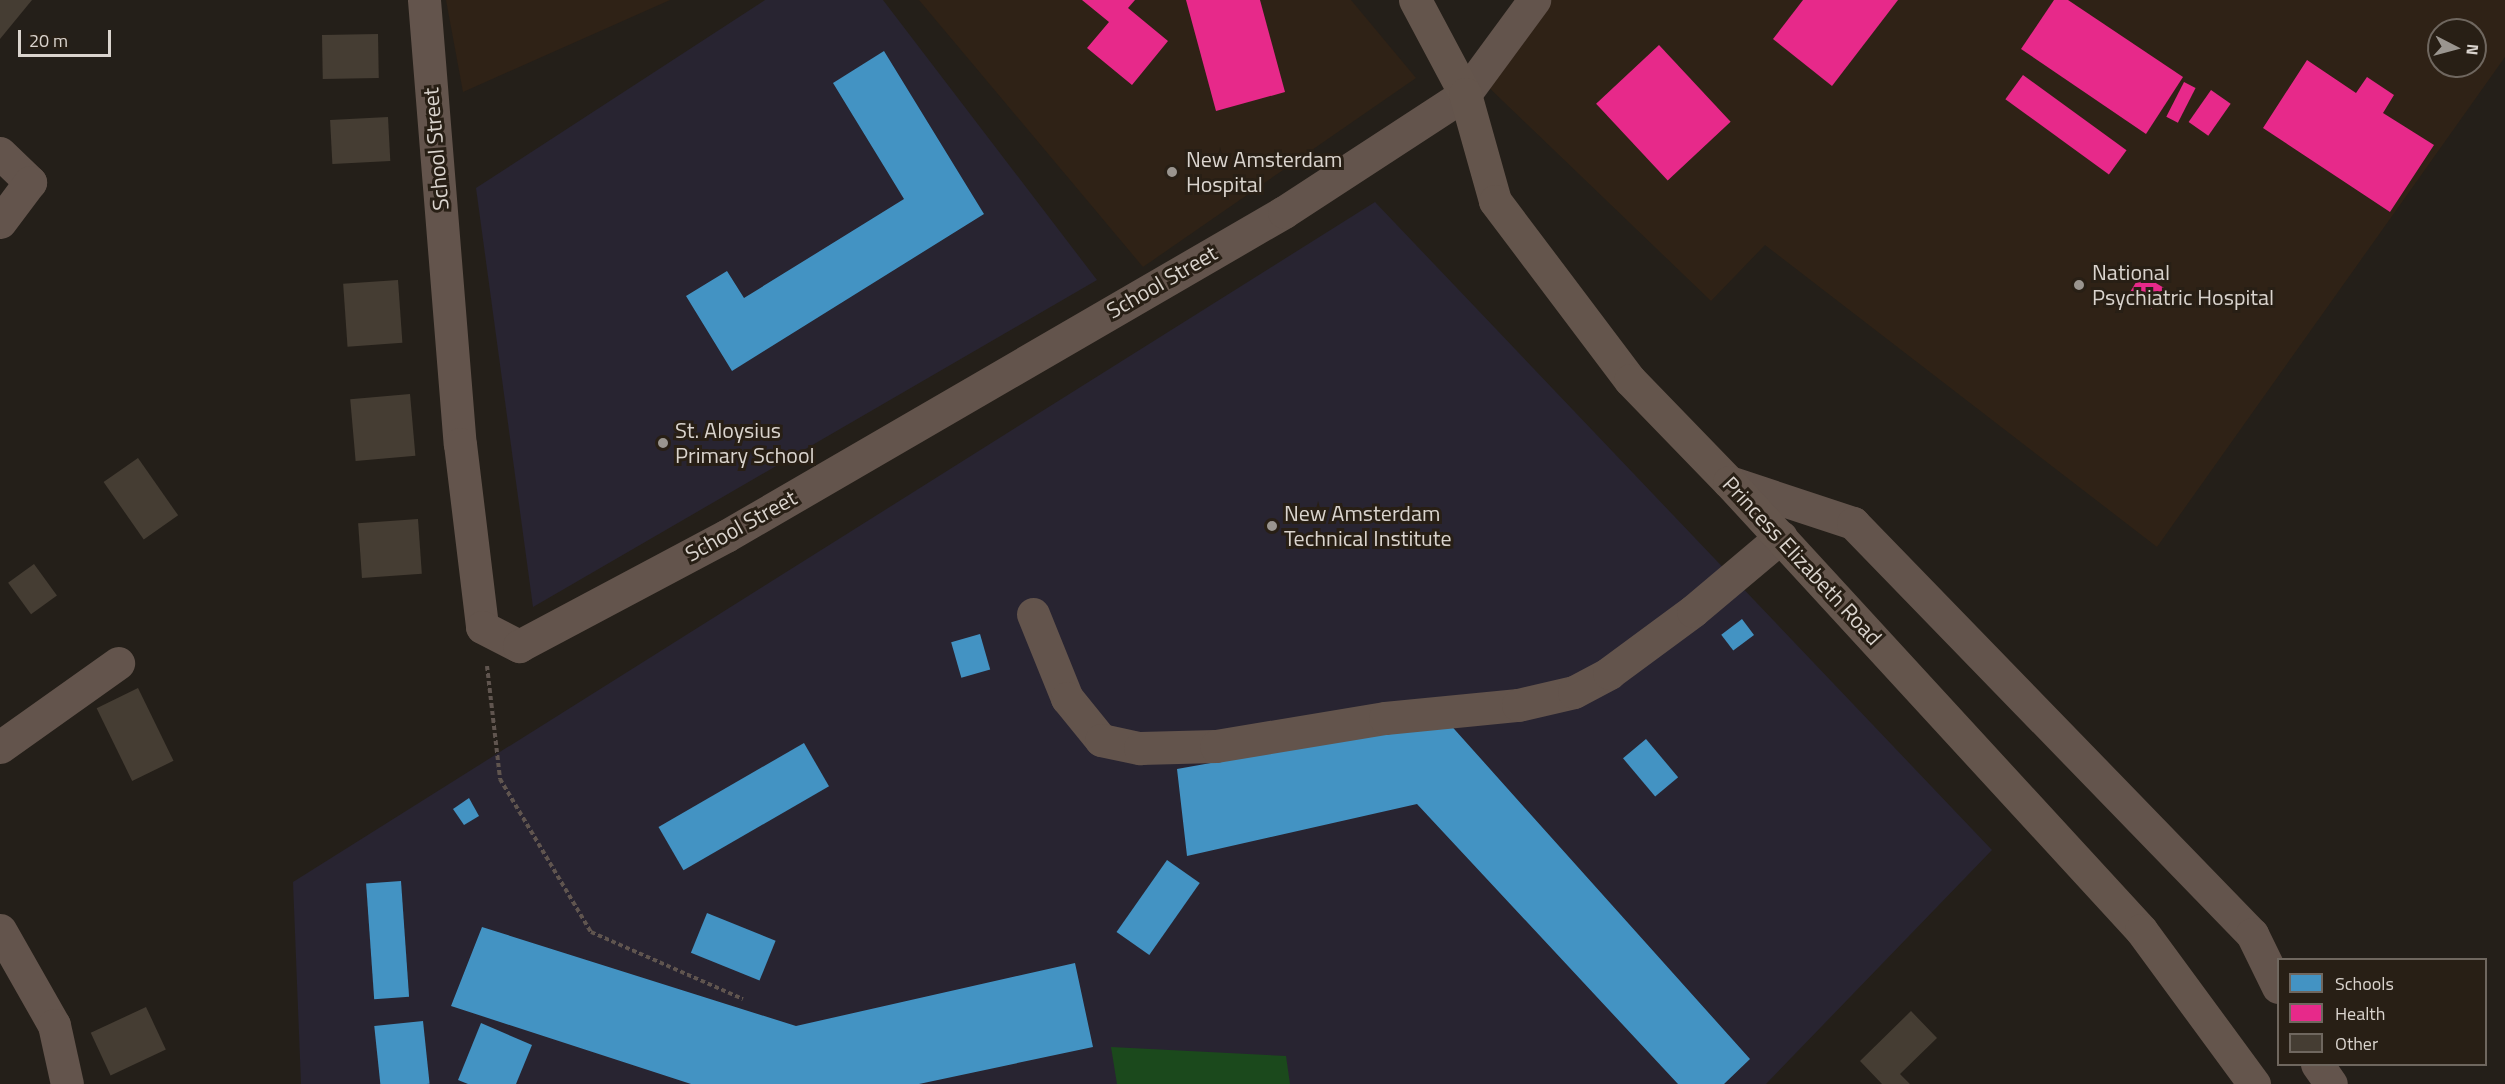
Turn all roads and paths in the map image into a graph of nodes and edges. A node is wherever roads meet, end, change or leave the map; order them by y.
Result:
1 (424, 0) edge
2 (1415, 0) edge
3 (1534, 0) edge
4 (1465, 94) junction
5 (0, 153) edge
6 (0, 222) edge
7 (1729, 482) junction
8 (1781, 537) junction
9 (1033, 614) dead end
10 (482, 627) junction
11 (118, 663) dead end
12 (0, 747) edge
13 (0, 930) edge
14 (2277, 985) edge
15 (743, 999) dead end
16 (2318, 1066) edge
17 (67, 1084) edge
18 (2254, 1084) edge
19 (2331, 1084) edge

1 - 10 street, School Street
2 - 4 main road, Princess Elizabeth Road
3 - 4 street, School Street
4 - 7 main road, Princess Elizabeth Road
4 - 10 street, School Street
5 - 6 street
7 - 8 main road, Princess Elizabeth Road
7 - 14 street
8 - 9 street
8 - 18 main road, Princess Elizabeth Road
10 - 15 path
11 - 12 street
13 - 17 street
16 - 19 street

